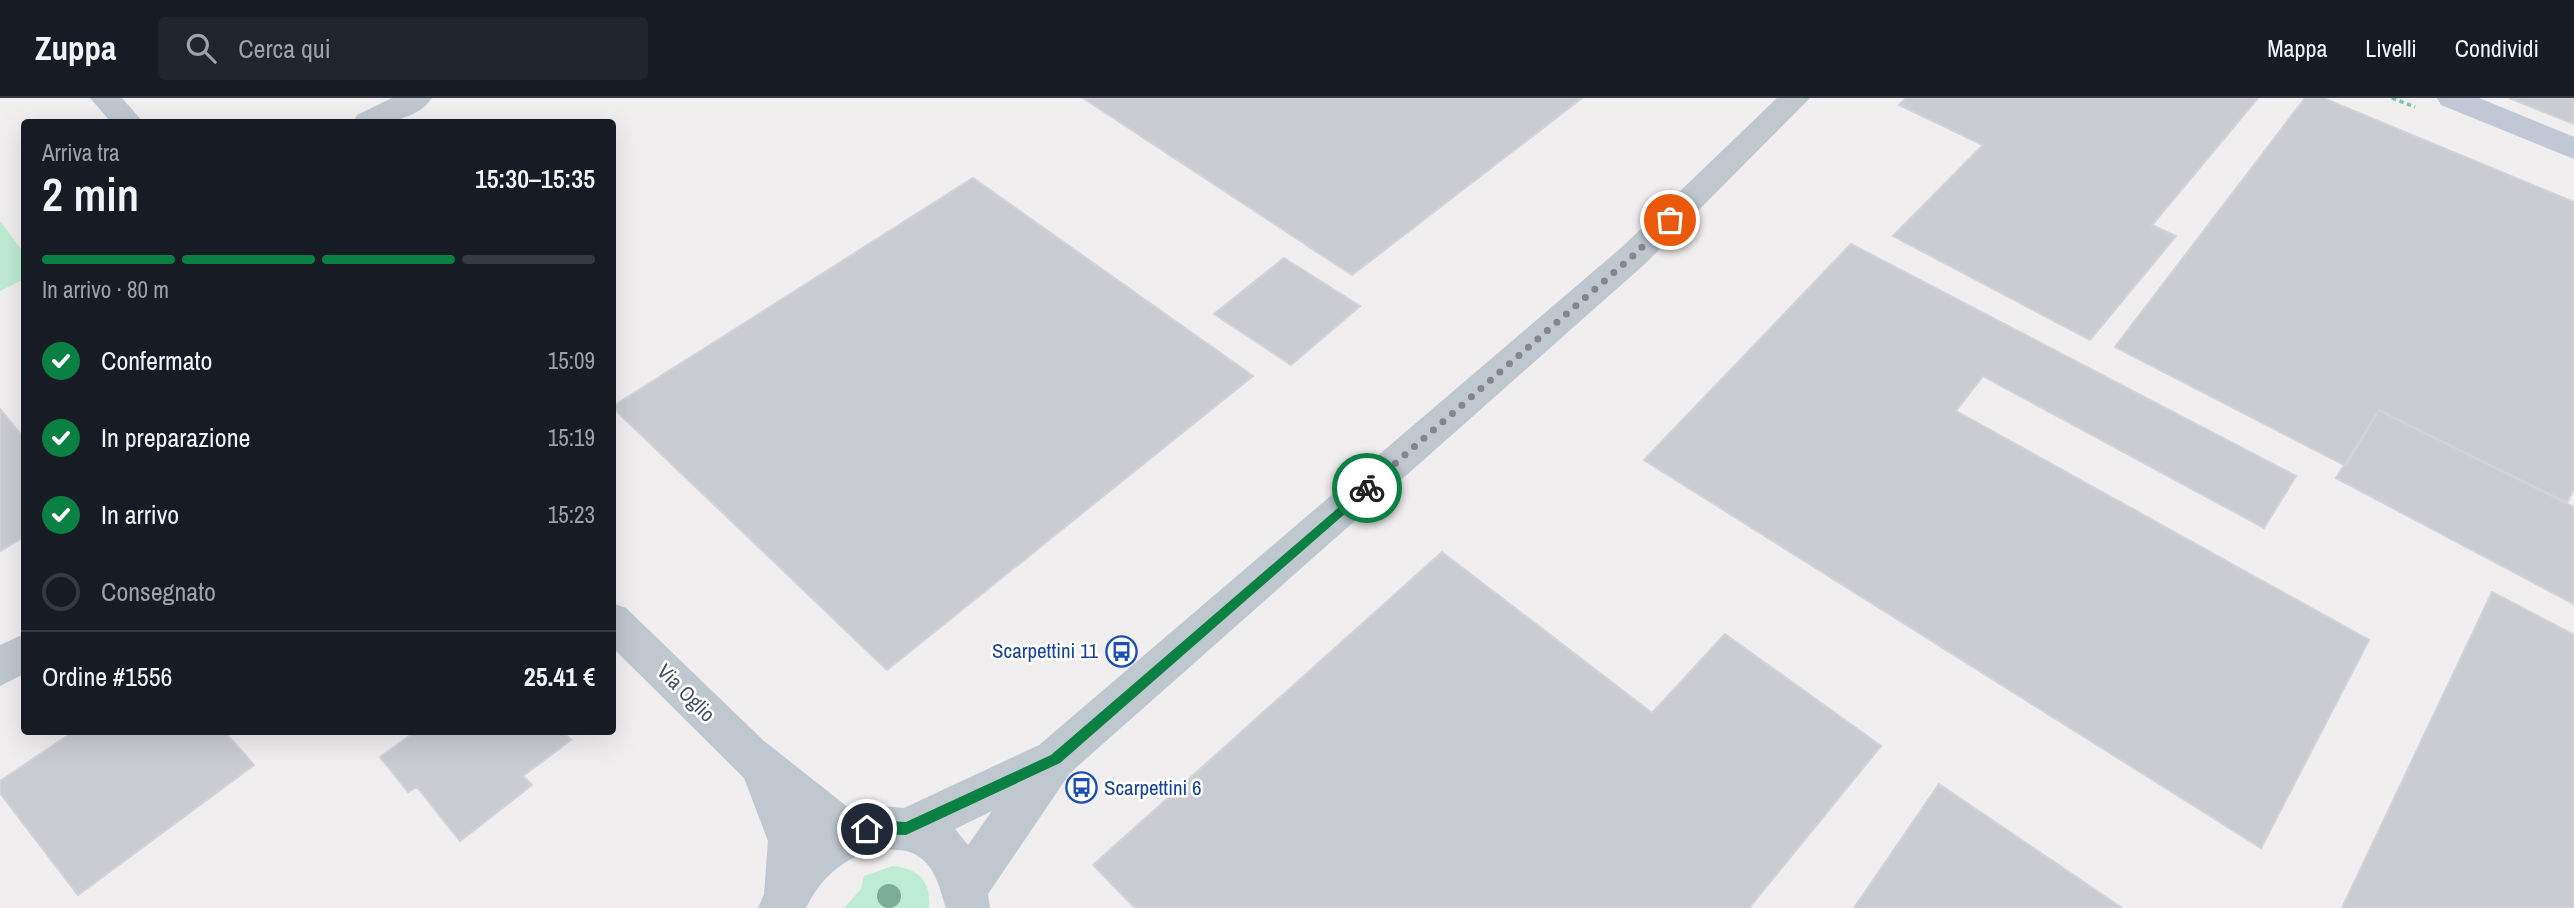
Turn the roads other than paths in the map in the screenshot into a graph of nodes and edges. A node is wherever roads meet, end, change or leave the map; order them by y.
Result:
1 (105, 98) edge
2 (417, 98) edge
3 (1795, 98) edge
4 (2452, 98) edge
5 (125, 119) edge
6 (374, 119) edge
7 (2574, 149) edge
8 (616, 624) edge
9 (21, 654) edge
10 (0, 668) edge
11 (1055, 759) junction
12 (761, 765) junction
13 (906, 829) junction
14 (847, 835) junction
15 (967, 897) edge
16 (783, 900) edge

1 - 5 street
2 - 6 street
3 - 11 street
4 - 7 street
8 - 12 street, Via Oglio
9 - 10 street
11 - 13 street
11 - 15 street
12 - 14 street, Via Oglio
12 - 16 street, Via Oglio
13 - 14 street
13 - 15 street
14 - 16 street

